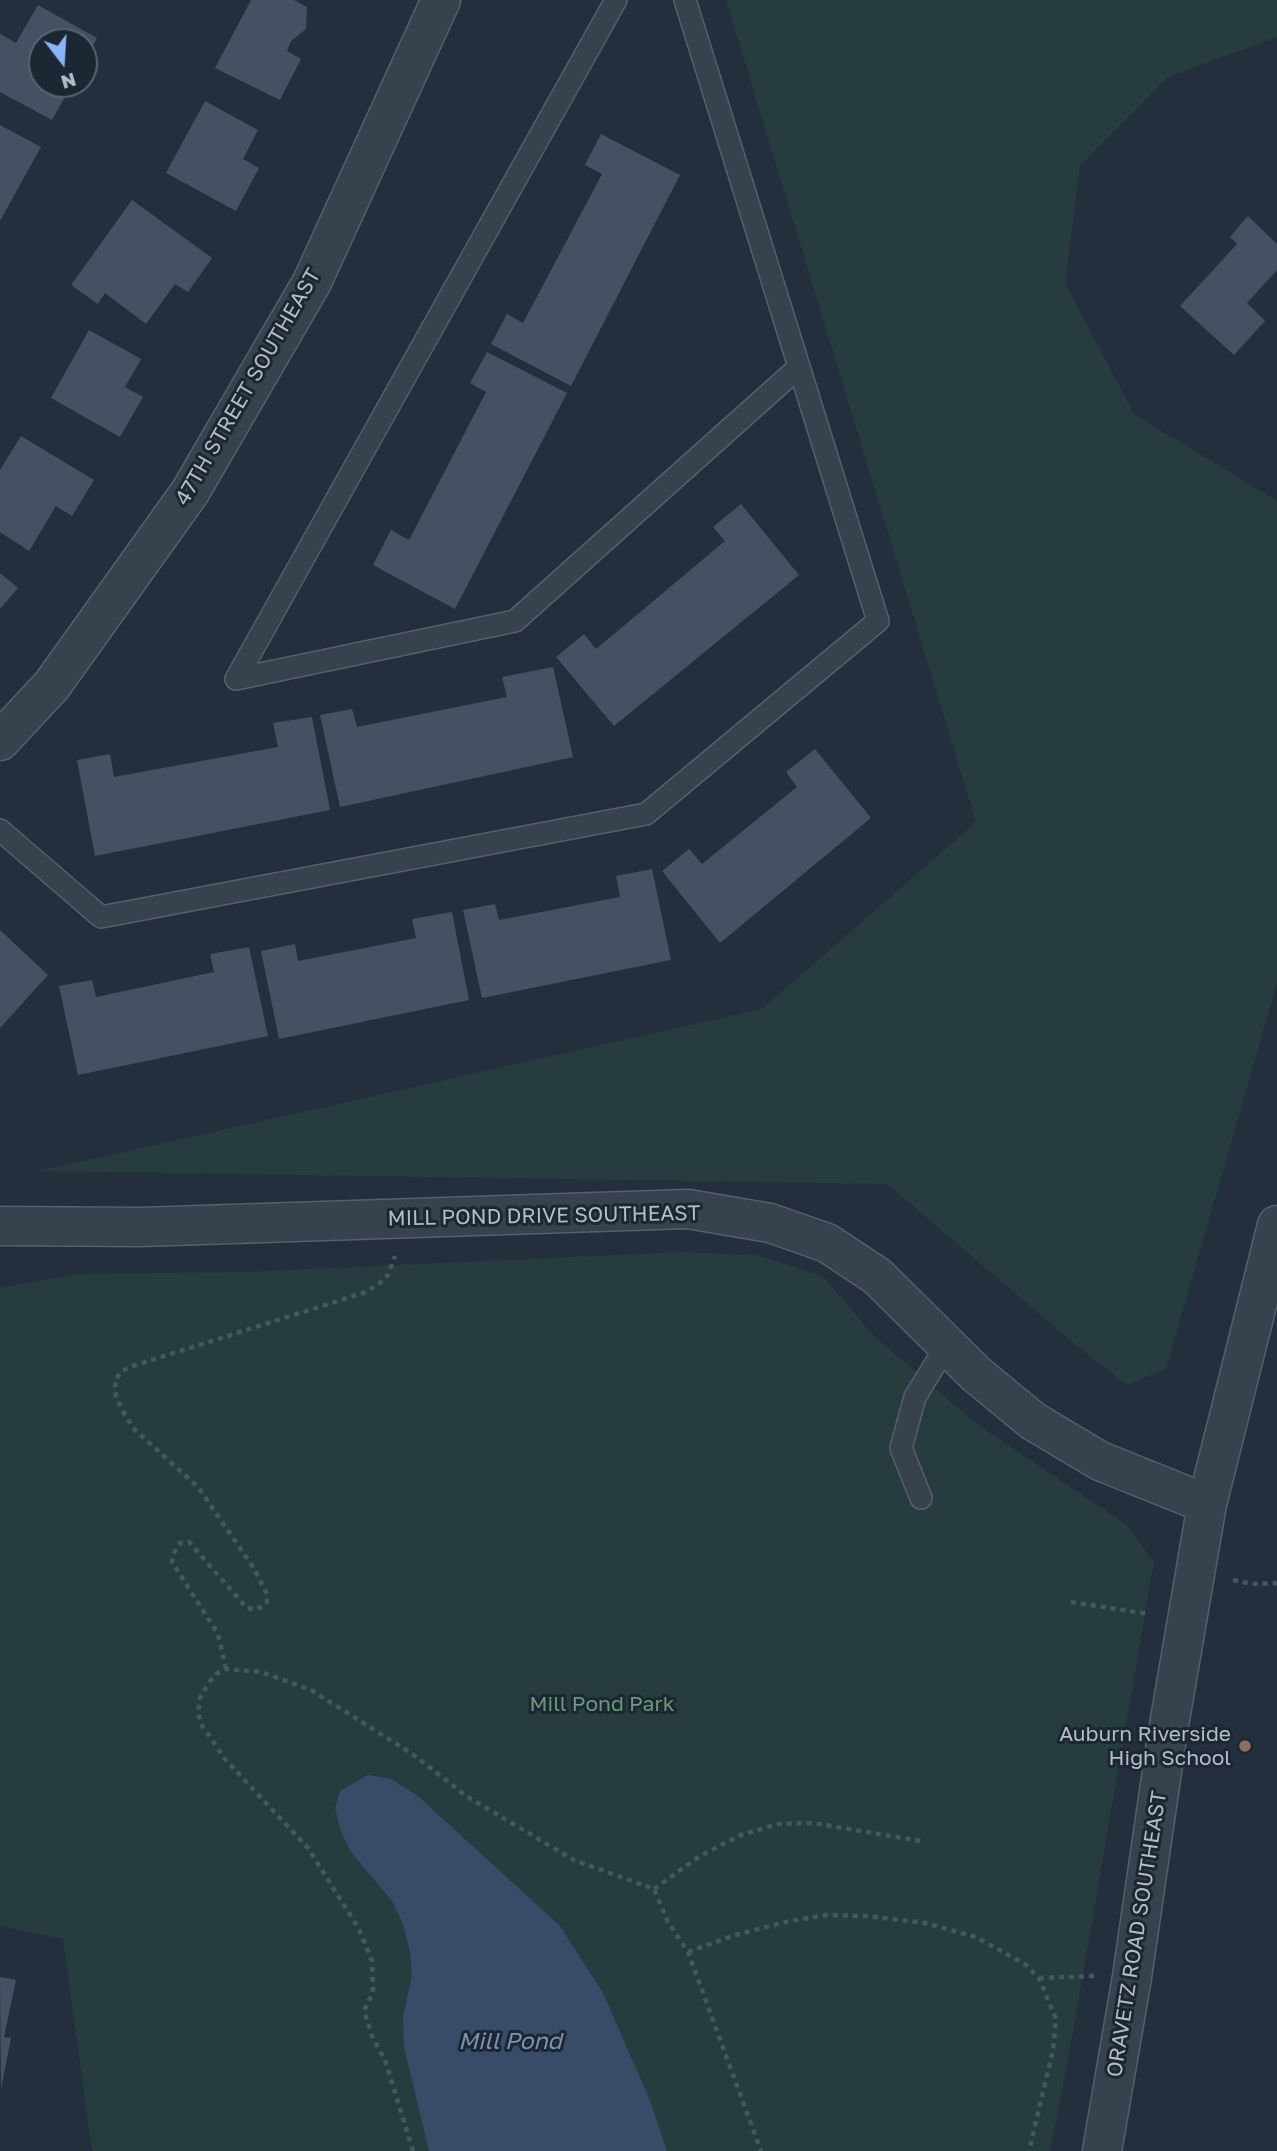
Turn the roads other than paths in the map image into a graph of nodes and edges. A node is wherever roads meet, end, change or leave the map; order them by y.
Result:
1 (441, 0) edge
2 (616, 0) edge
3 (685, 0) edge
4 (799, 367) junction
5 (0, 741) edge
6 (0, 830) edge
7 (1277, 1225) edge
8 (0, 1226) edge
9 (1268, 1294) edge
10 (947, 1345) junction
11 (920, 1498) dead end
12 (1207, 1504) junction
13 (1107, 2150) edge

1 - 5 street, 47TH STREET SOUTHEAST
2 - 4 lane
3 - 4 lane
4 - 6 lane
7 - 9 street, ORAVETZ ROAD SOUTHEAST
8 - 10 street, MILL POND DRIVE SOUTHEAST
9 - 12 street, ORAVETZ ROAD SOUTHEAST
10 - 11 lane
10 - 12 street, MILL POND DRIVE SOUTHEAST
12 - 13 street, ORAVETZ ROAD SOUTHEAST

